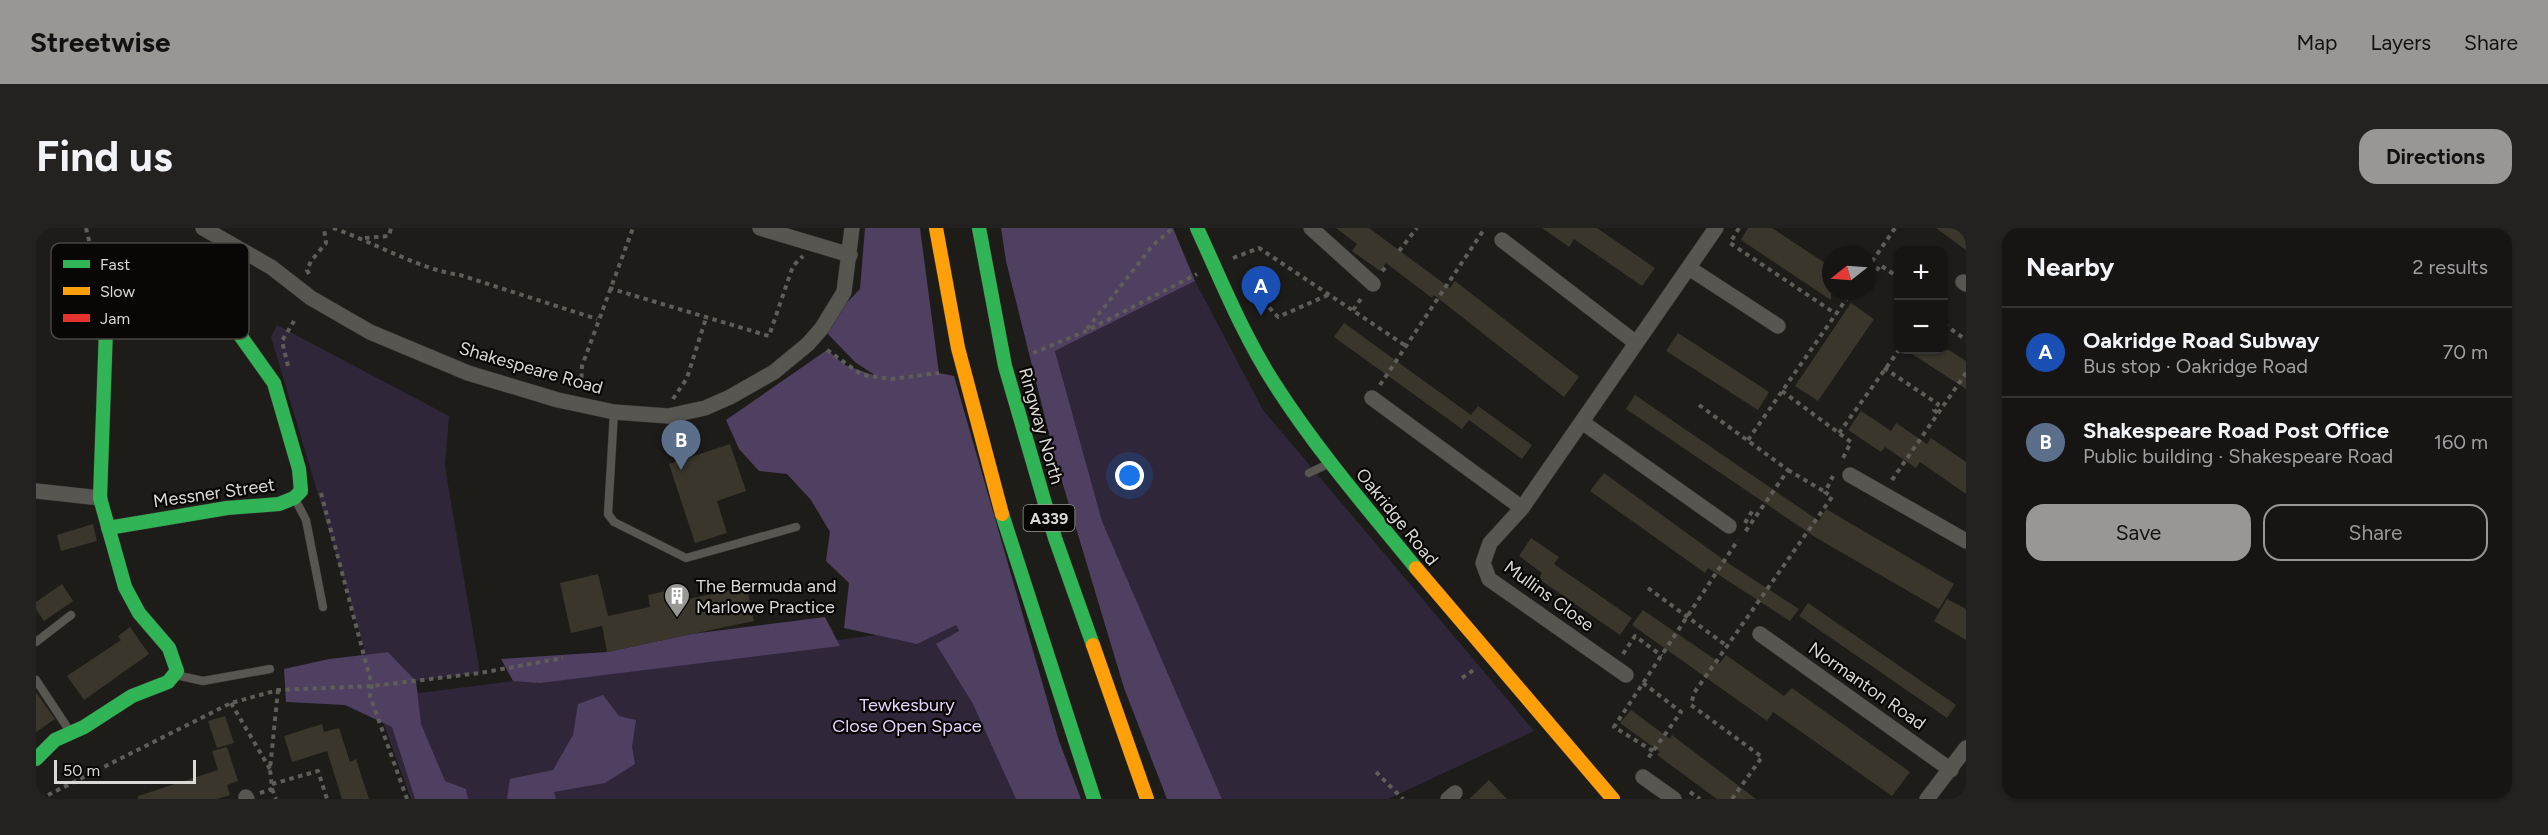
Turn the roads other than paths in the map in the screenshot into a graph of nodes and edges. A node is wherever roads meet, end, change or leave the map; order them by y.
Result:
1 (203, 228) edge
2 (760, 228) edge
3 (852, 228) edge
4 (936, 228) edge
5 (979, 228) edge
6 (1197, 228) edge
7 (1311, 228) edge
8 (1716, 228) edge
9 (1502, 240) dead end
10 (229, 243) edge
11 (249, 254) edge
12 (849, 255) junction
13 (1689, 268) junction
14 (1373, 284) dead end
15 (1778, 326) dead end
16 (105, 339) edge
17 (246, 339) edge
18 (1636, 343) junction
19 (1372, 398) road end
20 (614, 412) junction
21 (1582, 422) junction
22 (1330, 463) junction
23 (1309, 473) dead end
24 (1850, 475) dead end
25 (36, 491) edge
26 (100, 498) junction
27 (294, 498) junction
28 (1522, 508) junction
29 (1729, 526) dead end
30 (795, 527) dead end
31 (108, 528) junction
32 (1966, 541) edge
33 (323, 607) dead end
34 (71, 615) dead end
35 (1760, 634) dead end
36 (36, 642) edge
37 (270, 669) dead end
38 (174, 675) junction
39 (1626, 675) dead end
40 (36, 680) edge
41 (71, 734) junction
42 (1966, 748) edge
43 (37, 757) edge
44 (1951, 770) junction
45 (1649, 773) road end
46 (1678, 793) edge
47 (1094, 799) edge
48 (1147, 799) edge
49 (1614, 799) edge
50 (1927, 799) edge

1 - 10 street, Shakespeare Road
2 - 12 street
3 - 12 street, Shakespeare Road
4 - 47 main road, A339
5 - 48 main road, Ringway North / A339
6 - 22 main road, Oakridge Road
7 - 14 street
8 - 13 street, Mullins Close
9 - 18 street
11 - 20 street, Shakespeare Road
12 - 20 street, Shakespeare Road
13 - 15 street
13 - 18 street, Mullins Close
16 - 26 main road, Messner Street
17 - 27 main road, Messner Street
18 - 21 street, Mullins Close
19 - 28 street
20 - 30 lane
21 - 28 street, Mullins Close
21 - 29 street
22 - 23 lane
22 - 49 main road, Oakridge Road
24 - 32 street
25 - 26 street
26 - 31 main road, Messner Street
27 - 31 main road, Messner Street
27 - 33 lane
28 - 39 street, Mullins Close
31 - 38 main road, Messner Street
34 - 36 lane
35 - 44 street, Normanton Road
37 - 38 lane
38 - 41 main road
40 - 41 lane
41 - 43 main road
42 - 44 street
44 - 50 street
45 - 46 street

